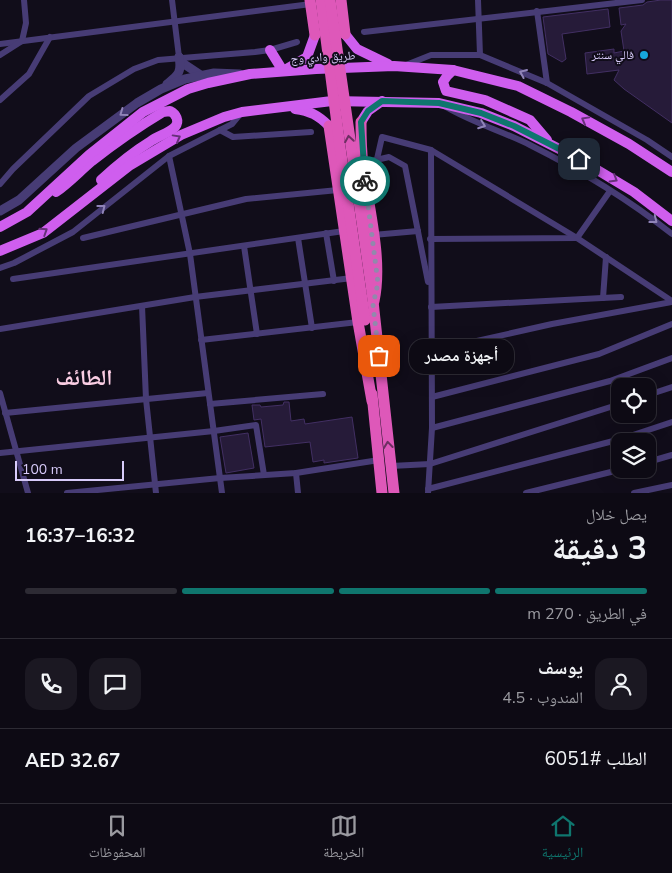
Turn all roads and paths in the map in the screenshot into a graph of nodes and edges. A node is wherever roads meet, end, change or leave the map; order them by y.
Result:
1 (24, 0) edge
2 (172, 0) edge
3 (330, 0) edge
4 (341, 0) edge
5 (478, 0) edge
6 (642, 0) edge
7 (314, 1) edge
8 (626, 1) edge
9 (537, 11) junction
10 (479, 19) junction
11 (175, 22) junction
12 (364, 32) dead end
13 (346, 34) joint
14 (315, 35) joint
15 (50, 37) junction
16 (22, 41) junction
17 (297, 42) dead end
18 (0, 44) edge
19 (270, 50) junction
20 (0, 55) edge
21 (480, 55) junction
22 (179, 57) junction
23 (399, 66) junction
24 (453, 70) junction
25 (283, 71) junction
26 (250, 74) junction
27 (202, 76) junction
28 (547, 83) junction
29 (161, 89) junction
30 (0, 100) edge
31 (382, 101) junction
32 (439, 103) junction
33 (284, 107) junction
34 (242, 112) junction
35 (361, 122) joint
36 (329, 126) joint
37 (220, 130) junction
38 (311, 132) dead end
39 (550, 144) junction
40 (431, 150) junction
41 (168, 156) junction
42 (672, 157) edge
43 (377, 159) junction
44 (363, 163) junction
45 (672, 172) edge
46 (0, 184) edge
47 (338, 190) junction
48 (610, 191) junction
49 (89, 197) junction
50 (34, 205) junction
51 (0, 211) edge
52 (181, 214) junction
53 (672, 221) edge
54 (0, 227) edge
55 (344, 231) junction
56 (418, 231) junction
57 (326, 234) junction
58 (672, 234) edge
59 (373, 235) junction
60 (83, 238) dead end
61 (298, 238) junction
62 (578, 238) junction
63 (430, 239) junction
64 (244, 246) junction
65 (0, 252) edge
66 (190, 254) junction
67 (606, 257) junction
68 (0, 268) edge
69 (352, 278) junction
70 (13, 279) dead end
71 (334, 281) junction
72 (306, 284) junction
73 (251, 291) junction
74 (195, 297) junction
75 (622, 297) dead end
76 (603, 298) junction
77 (672, 301) edge
78 (431, 304) junction
79 (373, 305) junction
80 (142, 306) junction
81 (362, 321) junction
82 (672, 324) edge
83 (312, 328) junction
84 (0, 329) edge
85 (257, 334) junction
86 (201, 340) junction
87 (432, 351) junction
88 (672, 358) edge
89 (672, 388) edge
90 (0, 393) edge
91 (208, 393) junction
92 (656, 393) edge
93 (323, 394) dead end
94 (432, 397) junction
95 (146, 399) junction
96 (210, 404) junction
97 (611, 407) edge
98 (5, 412) junction
99 (672, 422) edge
100 (432, 428) junction
101 (214, 431) junction
102 (150, 438) junction
103 (16, 451) junction
104 (0, 453) edge
105 (672, 455) edge
106 (379, 460) junction
107 (656, 460) edge
108 (430, 464) junction
109 (391, 466) junction
110 (611, 472) edge
111 (296, 473) junction
112 (264, 475) junction
113 (220, 478) junction
114 (155, 484) junction
115 (672, 485) edge
116 (428, 491) edge
117 (28, 493) edge
118 (66, 493) edge
119 (156, 493) edge
120 (222, 493) edge
121 (298, 493) edge
122 (382, 493) edge
123 (394, 493) edge
124 (526, 493) edge
125 (634, 493) edge

1 - 16 street
2 - 11 street
79 -> 3 highway, bridge
4 - 13 highway
5 - 10 street
6 - 8 street
7 - 11 street
7 - 14 highway
7 - 81 highway, bridge
8 - 9 street
9 - 10 street
9 - 28 street
10 - 12 street
10 - 21 street
11 - 15 street
11 - 22 street
13 - 23 main road
14 - 25 main road
15 - 16 street
15 - 30 street
16 - 18 street
16 - 20 street
17 - 19 street
19 - 22 street
19 - 25 main road
21 - 23 street
28 -> 21 street
22 - 27 street
22 - 29 street
22 - 46 street
23 - 24 main road, طريق وادي وج
23 - 25 main road, طريق وادي وج
24 - 39 main road
45 -> 24 main road, طريق وادي وج
25 - 26 main road, طريق وادي وج
26 - 27 street
26 - 50 main road, طريق وادي وج
27 - 29 street
28 - 42 street
29 -> 51 street
31 - 32 main road
31 - 33 main road
31 - 35 main road
32 - 39 main road
32 -> 48 street
33 - 34 main road
33 - 36 main road
34 - 37 street
49 -> 34 main road
35 - 44 highway
36 - 47 highway
37 - 38 street
37 - 41 street
39 -> 53 main road
40 - 43 street
40 - 62 street
40 - 63 street
41 - 52 street
68 -> 41 street
43 - 44 street
43 - 56 street
44 - 59 highway
47 - 52 street
47 - 55 highway
48 -> 58 street
48 - 62 street
49 - 50 main road
65 -> 49 main road
50 - 54 main road, طريق وادي وج
52 - 60 street
52 - 66 street
55 - 57 street
55 - 69 highway
56 - 59 street
56 - 78 street
57 - 61 street
57 - 71 street
59 - 79 highway
61 - 64 street
61 - 72 street
62 - 63 street
62 - 67 street
63 - 78 street
64 - 66 street
64 - 73 street
66 - 70 street
66 - 74 street
67 - 76 street
67 - 77 street
69 - 71 street
69 - 81 highway
71 - 72 street
72 - 73 street
72 - 83 street
73 - 74 street
73 - 85 street
74 - 80 street
74 - 86 street
75 - 76 street
76 - 78 street
77 - 87 street
78 - 87 street
109 -> 79 highway
80 - 84 street
80 - 95 street
81 - 83 street
81 - 106 highway
82 - 94 street
83 - 85 street
85 - 86 street
86 - 91 street
87 - 94 street
88 - 100 street
89 - 92 street
90 - 98 street
91 - 95 street
91 - 96 street
93 - 96 street
94 - 100 street
95 - 98 street
95 - 102 street
96 - 101 street
97 - 108 street
98 - 103 street
99 - 116 street
100 - 108 street
101 - 102 street
101 - 112 street
101 - 113 street
102 - 103 street
102 - 114 street
103 - 104 street
103 - 117 street
105 - 107 street
106 - 111 street
106 - 122 highway
108 - 109 street
108 - 116 street
109 - 123 highway
110 - 124 street
111 - 112 street
111 - 121 street
112 - 113 street
113 - 114 street
113 - 120 street
114 - 118 street
114 - 119 street
115 - 125 street

